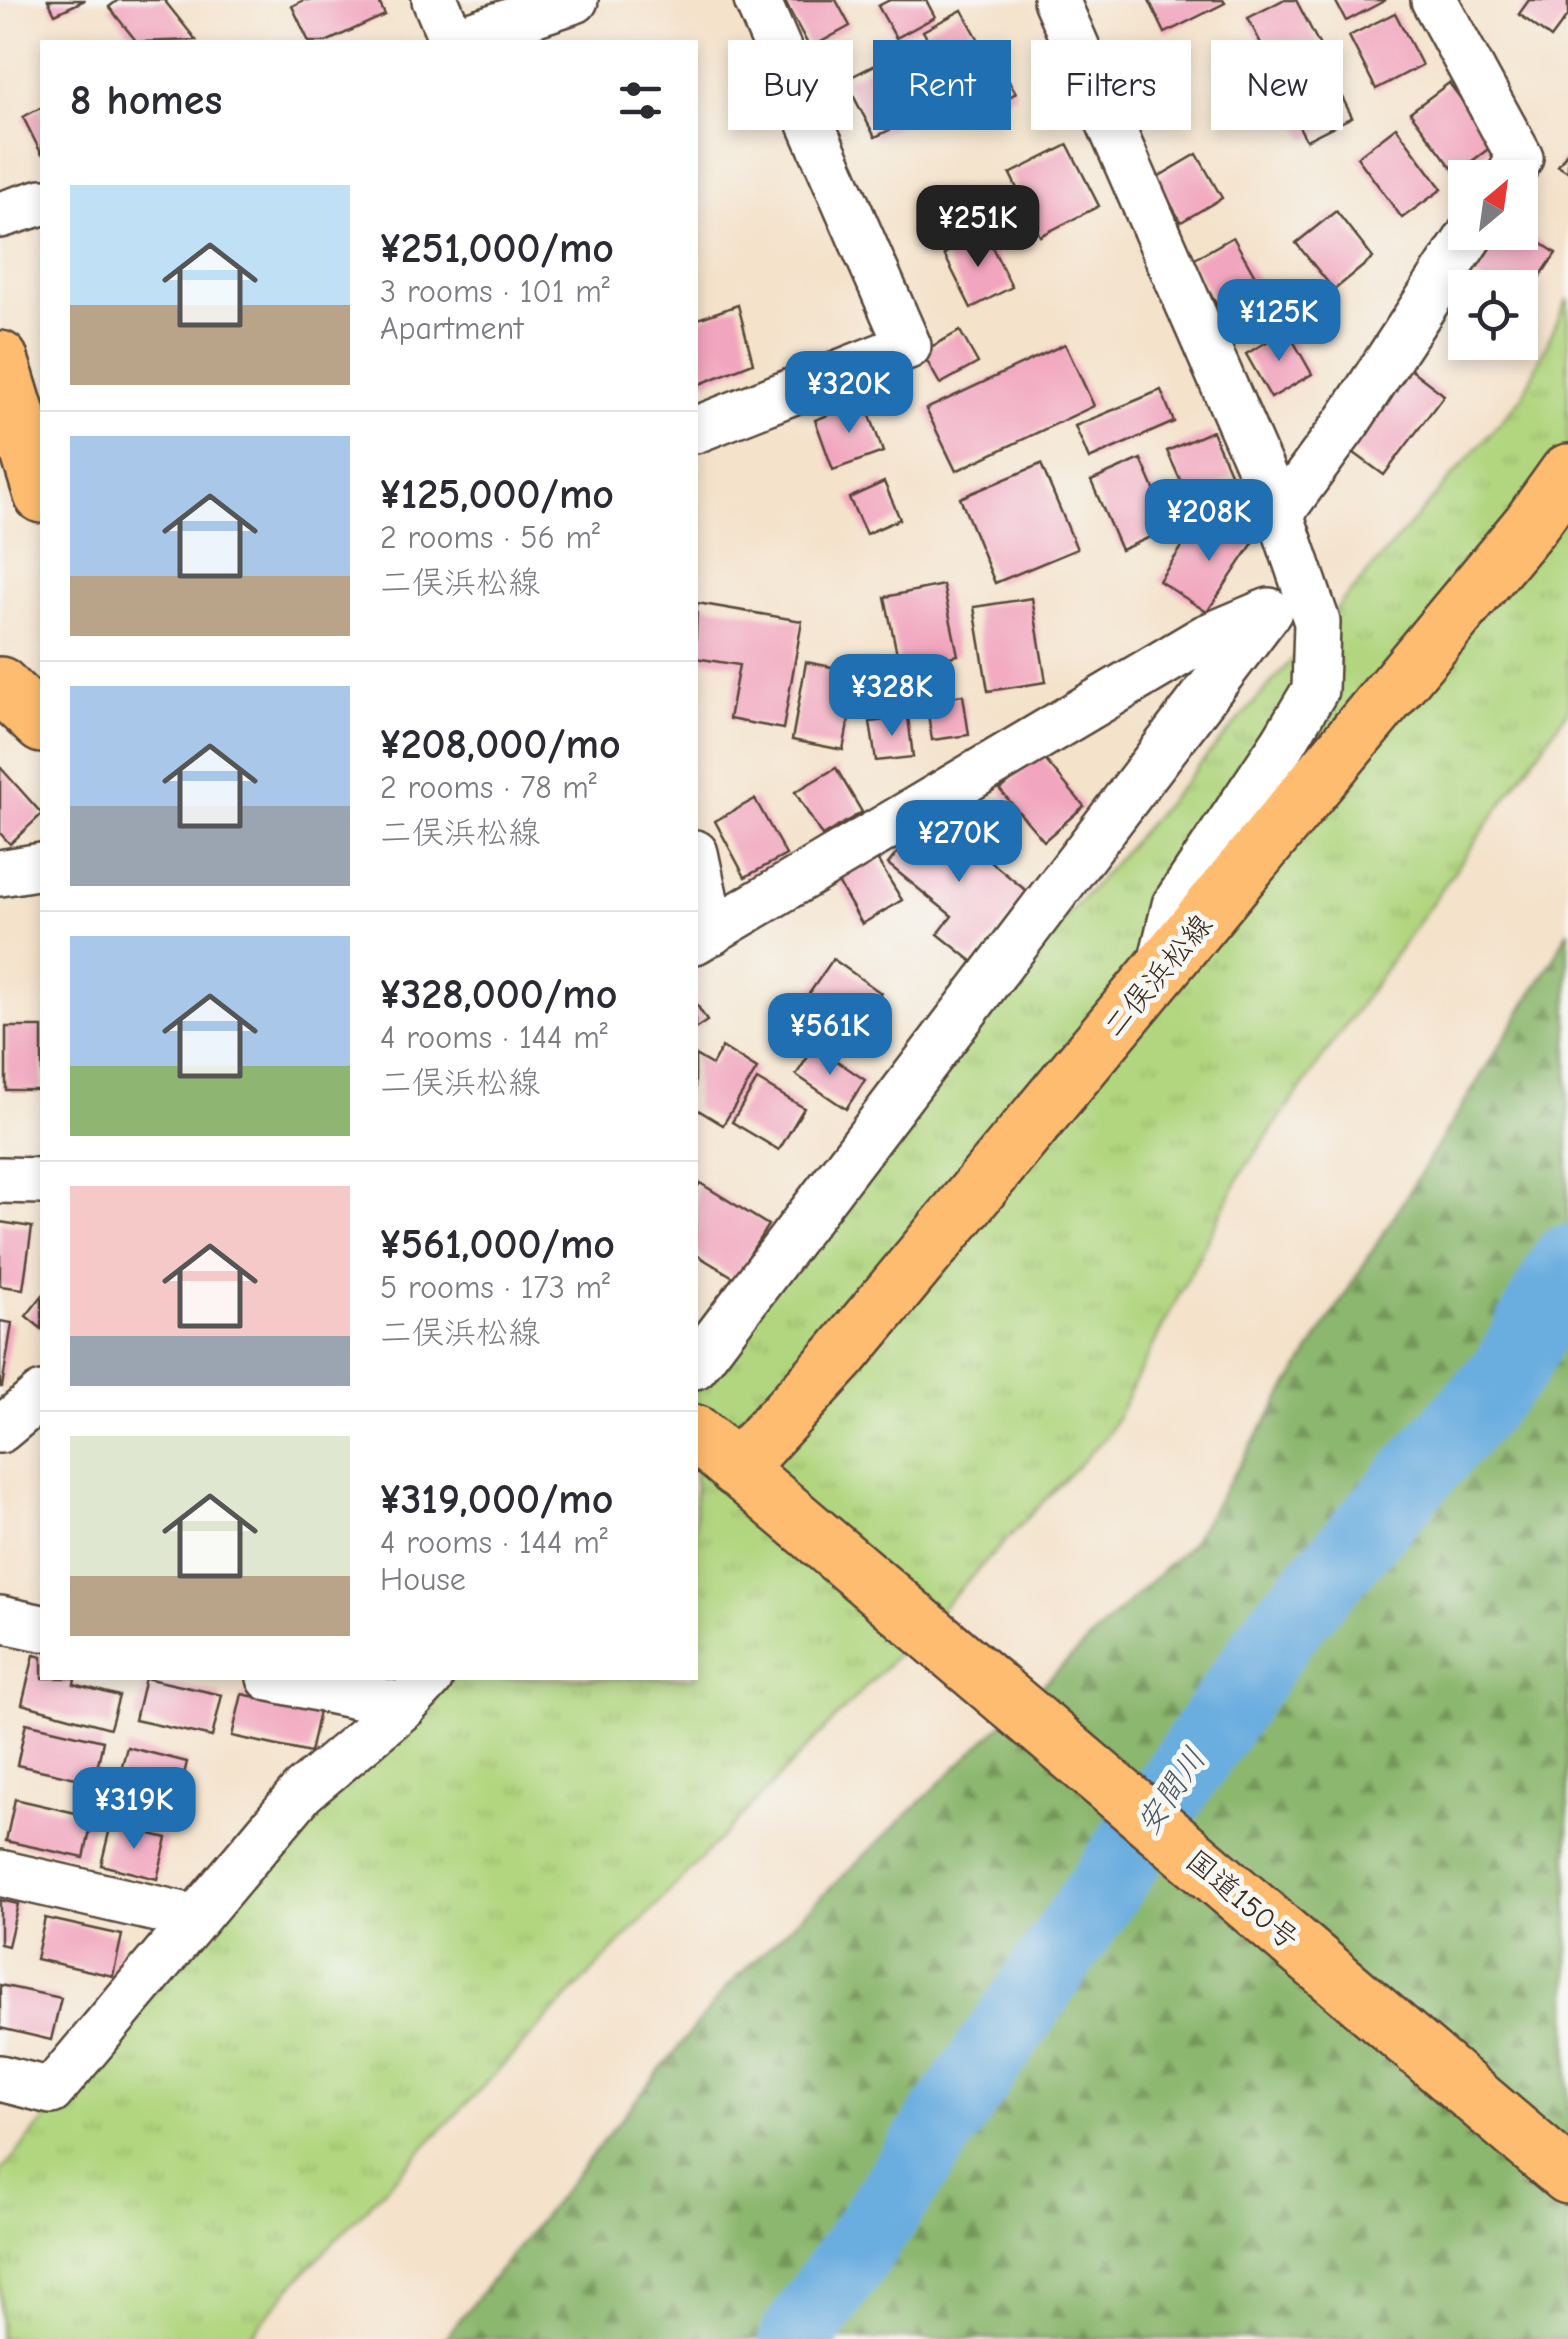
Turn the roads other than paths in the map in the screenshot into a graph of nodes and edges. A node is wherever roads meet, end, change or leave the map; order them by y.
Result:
1 (435, 0) edge
2 (575, 0) edge
3 (757, 0) edge
4 (1056, 0) edge
5 (1434, 0) edge
6 (450, 40) edge
7 (457, 40) edge
8 (1519, 160) edge
9 (40, 203) edge
10 (0, 215) edge
11 (1460, 250) edge
12 (0, 359) edge
13 (698, 429) edge
14 (1568, 472) edge
15 (40, 489) edge
16 (1280, 514) junction
17 (1288, 603) junction
18 (0, 674) edge
19 (0, 685) edge
20 (40, 689) edge
21 (40, 724) edge
22 (40, 866) edge
23 (0, 873) edge
24 (698, 884) edge
25 (703, 936) edge
26 (1158, 977) junction
27 (0, 1180) edge
28 (40, 1181) edge
29 (698, 1362) edge
30 (40, 1396) edge
31 (0, 1430) edge
32 (710, 1447) edge
33 (0, 1619) edge
34 (40, 1628) edge
35 (291, 1680) edge
36 (417, 1692) edge
37 (0, 1873) edge
38 (196, 1918) junction
39 (0, 2078) edge
40 (1568, 2176) edge

1 - 6 street
2 - 7 street
3 - 13 street
4 - 16 street
5 - 8 street
9 - 10 street
11 - 16 street
12 - 15 main road
14 - 26 main road, 二俣浜松線
16 - 17 street
17 - 25 street
17 - 26 street
17 - 29 street
18 - 20 main road
19 - 21 main road
22 - 23 street
24 - 25 street
26 - 32 main road, 二俣浜松線
27 - 28 street
30 - 31 street
32 - 40 main road, 国道150号
33 - 34 street
35 - 36 street
36 - 38 street
37 - 38 street
38 - 39 street

